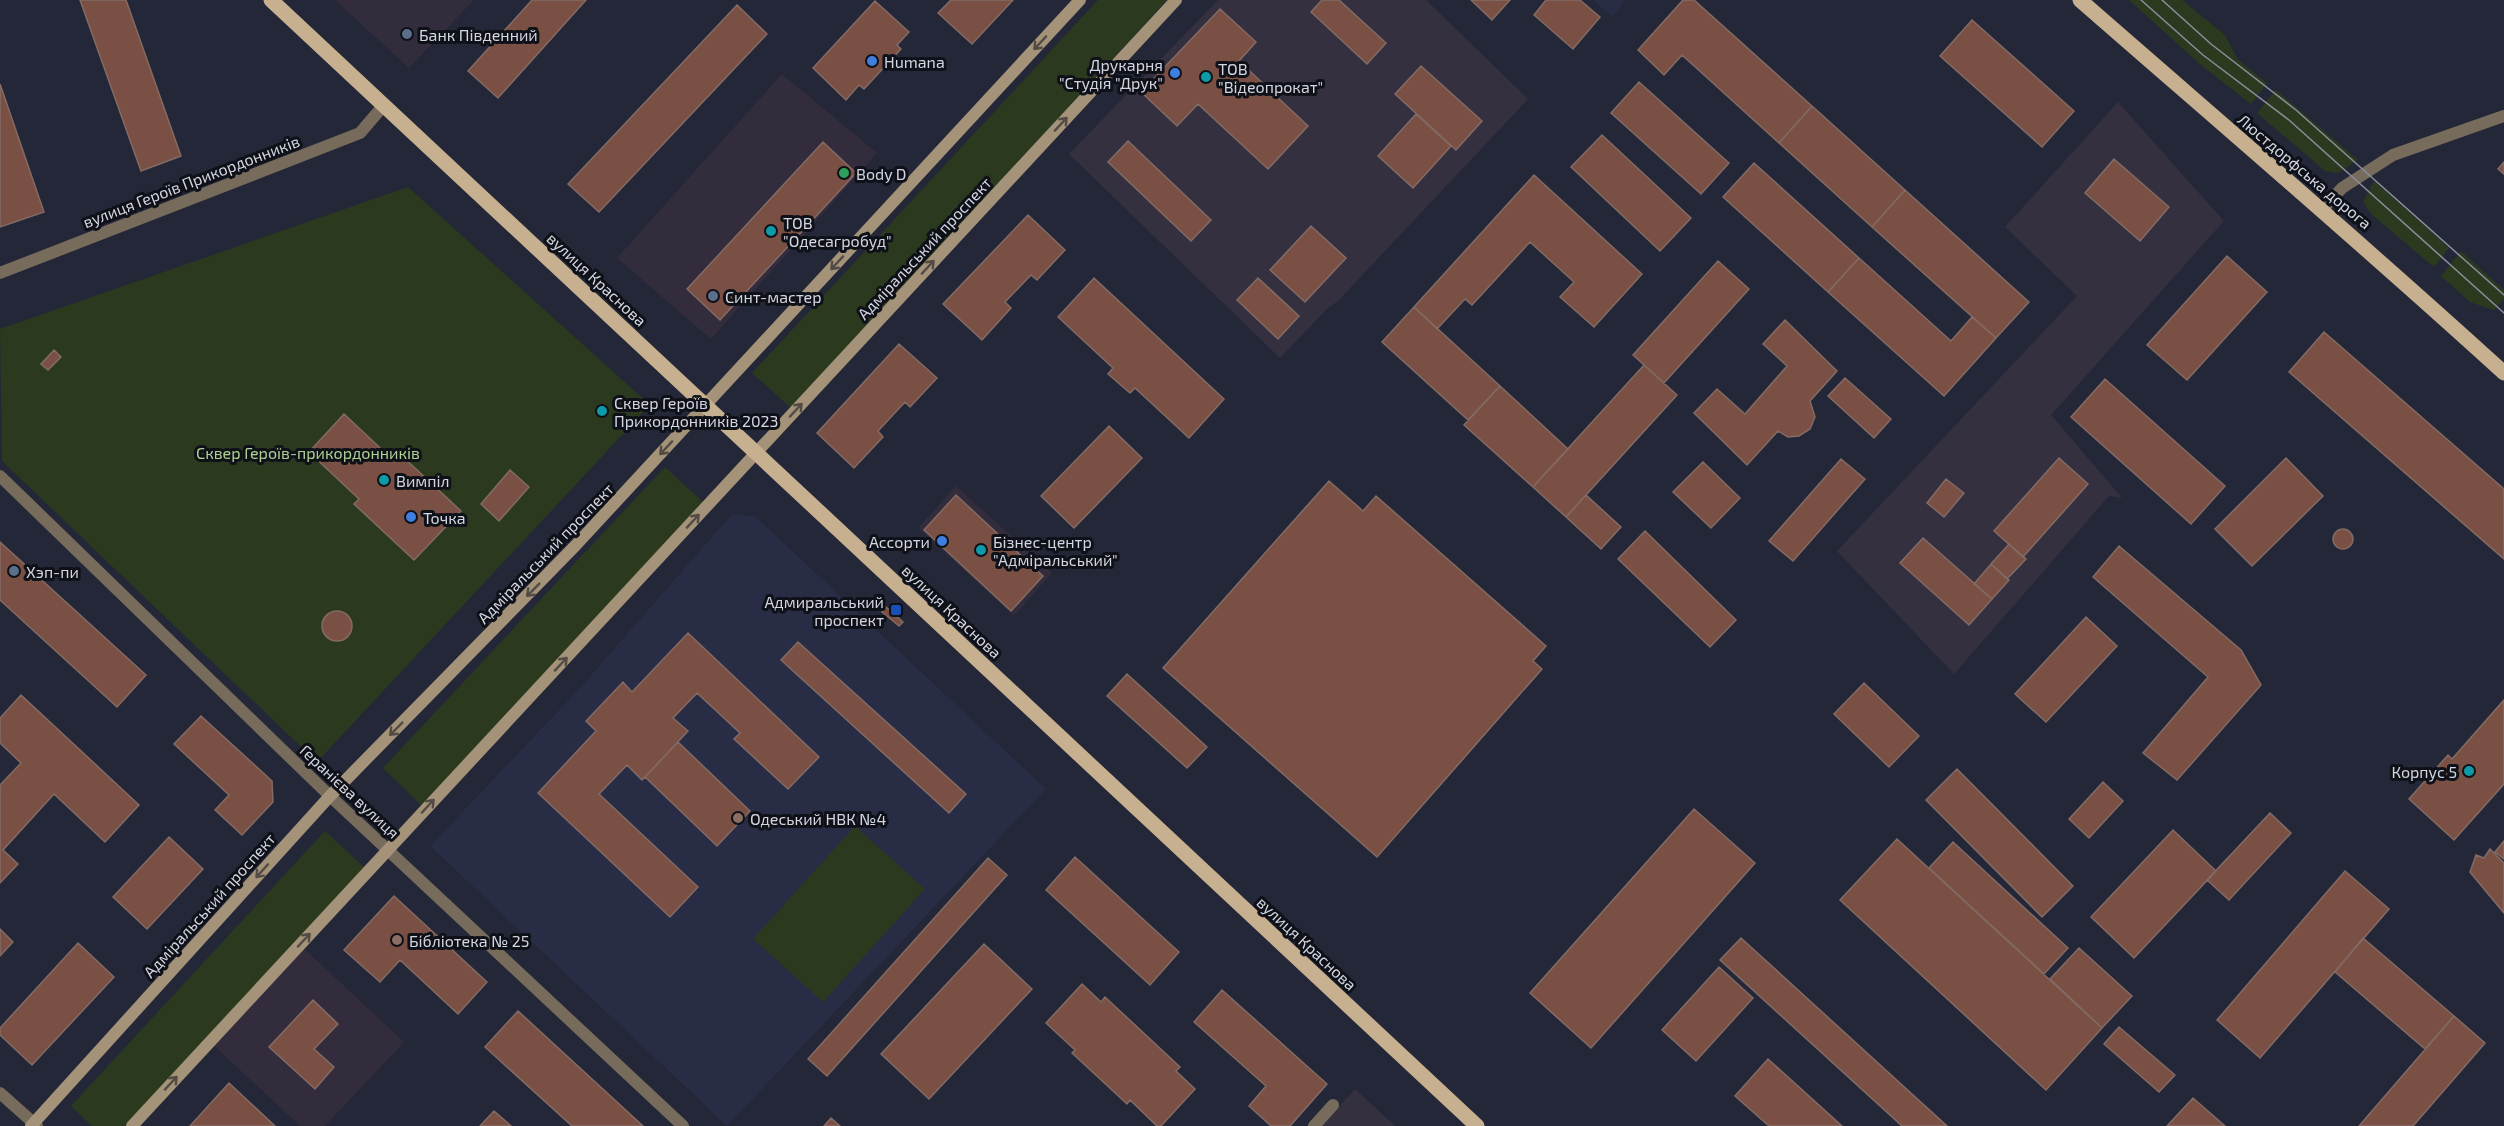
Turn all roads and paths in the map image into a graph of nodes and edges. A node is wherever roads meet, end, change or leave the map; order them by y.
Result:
1 (271, 0) edge
2 (1080, 0) edge
3 (1176, 0) edge
4 (2080, 0) edge
5 (384, 105) junction
6 (2504, 116) edge
7 (2322, 210) junction
8 (0, 273) edge
9 (2504, 373) edge
10 (706, 405) junction
11 (756, 453) junction
12 (0, 476) edge
13 (330, 796) junction
14 (388, 849) junction
15 (0, 1093) edge
16 (1333, 1105) dead end
17 (34, 1125) edge
18 (132, 1126) edge
19 (682, 1126) edge
20 (1314, 1126) edge
21 (1477, 1126) edge

1 - 5 main road, вулиця Краснова
2 -> 10 main road, Адміральський проспект
11 -> 3 main road, Адміральський проспект
4 - 7 main road, Люстдорфська дорога
5 - 8 street, вулиця Героїв Прикордонників
5 - 10 main road, вулиця Краснова
6 - 7 street
7 - 9 main road, Люстдорфська дорога
10 - 11 main road, вулиця Краснова
10 -> 13 main road, Адміральський проспект
14 -> 11 main road, Адміральський проспект
11 - 21 main road, вулиця Краснова
12 - 13 street, Геранієва вулиця
13 - 14 street, Геранієва вулиця
13 -> 17 main road, Адміральський проспект
18 -> 14 main road, Адміральський проспект
14 - 19 street, Геранієва вулиця
15 - 17 street
16 - 20 street

